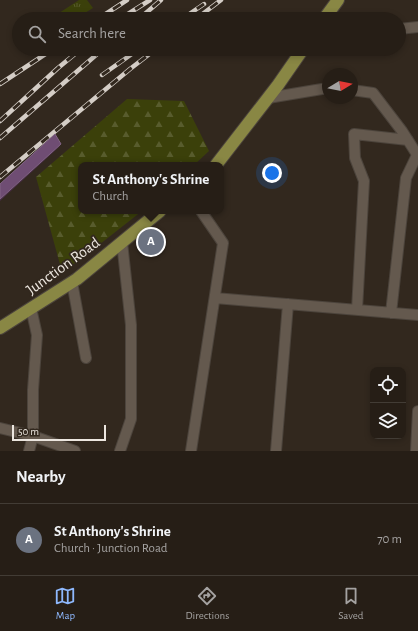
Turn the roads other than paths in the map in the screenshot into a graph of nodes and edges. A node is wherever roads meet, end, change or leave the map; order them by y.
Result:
1 (338, 0) edge
2 (329, 12) edge
3 (418, 27) edge
4 (406, 28) edge
5 (298, 56) edge
6 (322, 89) edge
7 (358, 91) edge
8 (268, 98) junction
9 (408, 140) junction
10 (418, 155) edge
11 (218, 162) edge
12 (156, 214) edge
13 (203, 214) edge
14 (122, 242) junction
15 (72, 282) junction
16 (215, 298) junction
17 (288, 304) junction
18 (31, 308) junction
19 (358, 310) junction
20 (391, 313) junction
21 (418, 315) edge
22 (0, 328) edge
23 (86, 358) dead end
24 (418, 412) edge
25 (0, 428) edge
26 (32, 436) junction
27 (29, 451) edge
28 (75, 451) edge
29 (120, 451) edge
30 (191, 451) edge
31 (276, 451) edge
32 (416, 451) edge

1 - 2 main road
3 - 4 street
5 - 8 main road
6 - 8 street
7 - 9 street
8 - 11 main road
9 - 10 street
9 - 19 street
10 - 20 street
12 - 14 main road, Junction Road
13 - 16 street
14 - 15 main road, Junction Road
14 - 29 street
15 - 18 main road, Junction Road
15 - 23 street
16 - 17 street
16 - 30 street
17 - 19 street
17 - 31 street
18 - 22 main road, Junction Road
18 - 26 street
19 - 20 street
20 - 21 street
24 - 32 street
25 - 26 street
26 - 27 street
26 - 28 street

